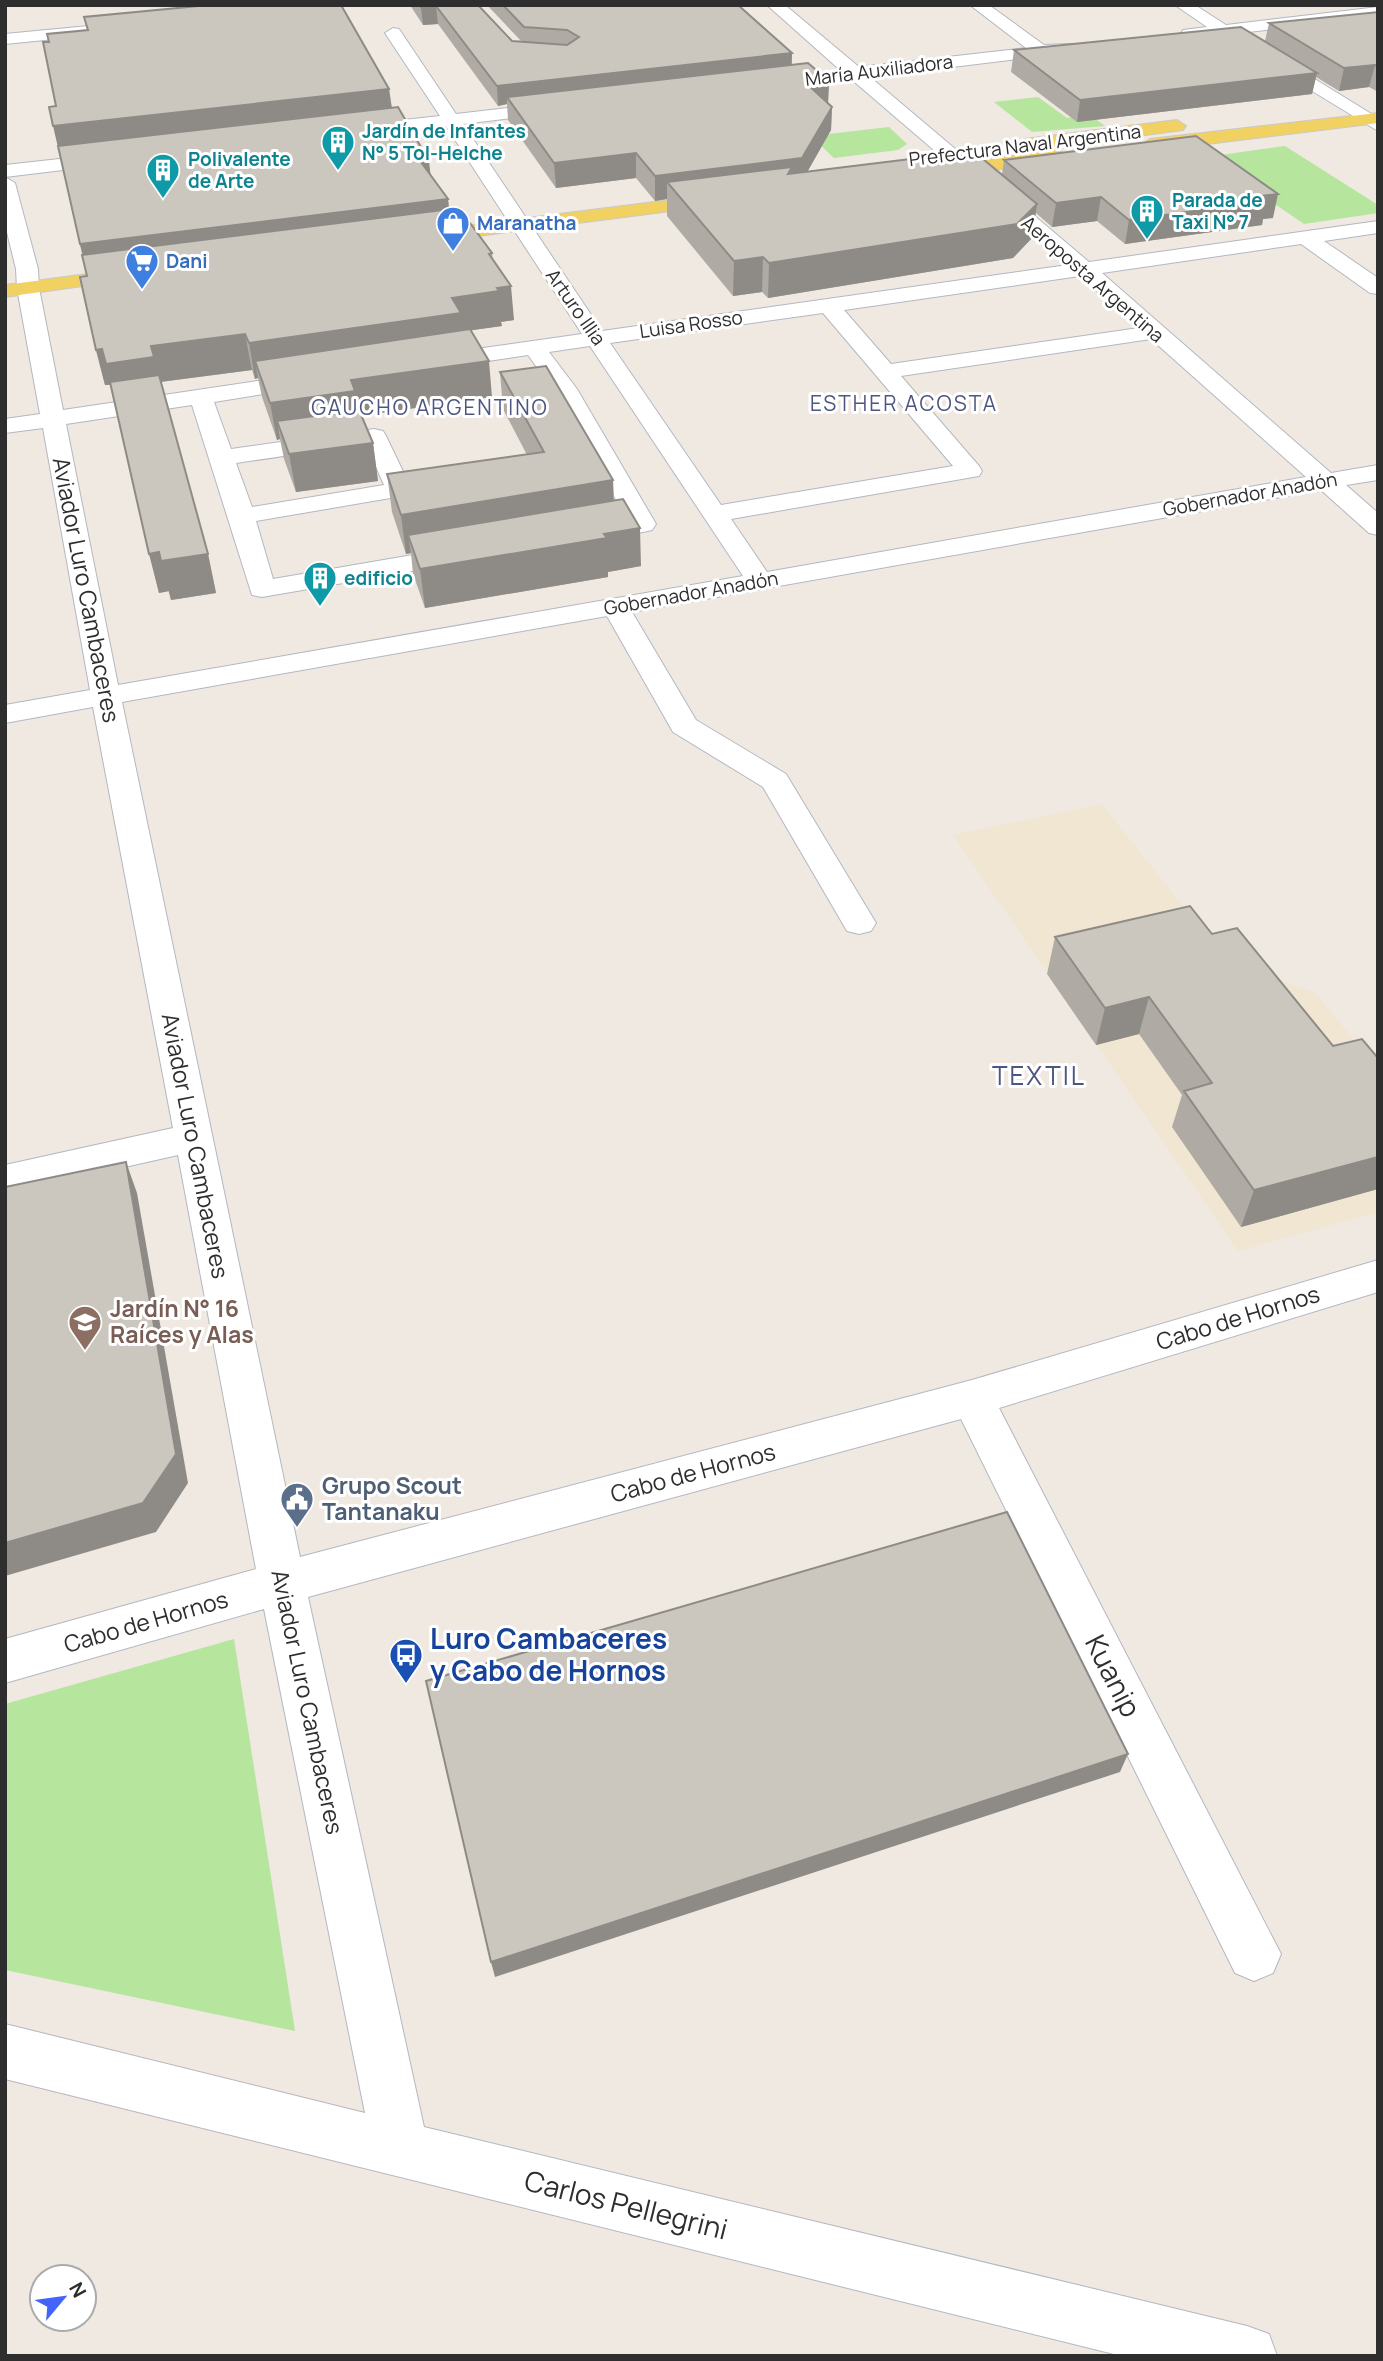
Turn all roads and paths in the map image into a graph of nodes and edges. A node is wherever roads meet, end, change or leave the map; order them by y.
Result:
1 (775, 5) edge
2 (978, 5) edge
3 (1183, 5) edge
4 (1378, 12) edge
5 (120, 27) edge
6 (1222, 30) junction
7 (393, 33) dead end
8 (1171, 36) edge
9 (5, 39) edge
10 (1080, 47) edge
11 (1041, 51) junction
12 (854, 74) junction
13 (757, 85) edge
14 (1378, 101) edge
15 (576, 105) edge
16 (1344, 105) junction
17 (451, 120) junction
18 (1374, 121) edge
19 (343, 132) edge
20 (127, 157) edge
21 (957, 162) junction
22 (923, 166) edge
23 (5, 171) edge
24 (5, 183) edge
25 (733, 190) edge
26 (516, 218) junction
27 (1378, 227) edge
28 (413, 230) edge
29 (1306, 238) junction
30 (144, 264) edge
31 (1085, 269) junction
32 (5, 271) edge
33 (20, 282) edge
34 (1378, 288) edge
35 (827, 304) junction
36 (1154, 332) junction
37 (597, 337) junction
38 (533, 347) junction
39 (408, 366) edge
40 (885, 372) junction
41 (339, 376) edge
42 (201, 397) junction
43 (54, 419) junction
44 (5, 426) edge
45 (222, 458) junction
46 (1378, 472) edge
47 (1324, 481) junction
48 (715, 514) junction
49 (242, 516) junction
50 (1378, 527) edge
51 (562, 538) edge
52 (494, 550) edge
53 (761, 581) junction
54 (615, 606) junction
55 (106, 696) junction
56 (5, 714) edge
57 (859, 923) dead end
58 (193, 1138) junction
59 (5, 1180) edge
60 (1378, 1276) edge
61 (972, 1398) junction
62 (282, 1583) junction
63 (5, 1661) edge
64 (1254, 1954) dead end
65 (5, 2051) edge
66 (401, 2150) junction
67 (1247, 2356) edge

1 - 12 street, Aeroposta Argentina
2 - 11 street
3 - 6 street
4 - 6 street
5 - 9 street
6 - 8 street
6 - 16 street
7 - 17 street, Arturo Illia
10 - 11 street, María Auxiliadora
11 - 12 street, María Auxiliadora
12 - 13 street, María Auxiliadora
12 - 21 street, Aeroposta Argentina
14 - 16 main road, Prefectura Naval Argentina
15 - 17 street
16 - 18 street
16 - 21 main road, Prefectura Naval Argentina
17 - 19 street
17 - 26 street, Arturo Illia
18 - 21 main road, Prefectura Naval Argentina
20 - 23 street
21 - 22 main road, Prefectura Naval Argentina
21 - 31 street, Aeroposta Argentina
24 - 33 street, Aviador Luro Cambaceres
25 - 26 main road
26 - 28 main road
26 - 37 street, Arturo Illia
27 - 29 street, Luisa Rosso
29 - 31 street, Luisa Rosso
29 - 34 street
30 - 33 main road
31 - 35 street, Luisa Rosso
31 - 36 street, Aeroposta Argentina
32 - 33 main road
33 - 43 street, Aviador Luro Cambaceres
35 - 37 street, Luisa Rosso
35 - 40 street
36 - 40 street
36 - 47 street, Aeroposta Argentina
37 - 38 street, Luisa Rosso
37 - 48 street, Arturo Illia
38 - 39 street, Luisa Rosso
38 - 51 street
40 - 48 street
41 - 42 street
42 - 43 street
42 - 45 street
43 - 44 street
43 - 55 street, Aviador Luro Cambaceres
45 - 49 street
45 - 49 street
46 - 47 street, Gobernador Anadón
47 - 50 street, Aeroposta Argentina
47 - 53 street, Gobernador Anadón
48 - 53 street, Arturo Illia
49 - 52 street
53 - 54 street, Gobernador Anadón
54 - 55 street, Gobernador Anadón
54 - 57 street
55 - 56 street, Gobernador Anadón
55 - 58 street, Aviador Luro Cambaceres
58 - 59 street
58 - 62 street, Aviador Luro Cambaceres
60 - 61 street, Cabo de Hornos
61 - 62 street, Cabo de Hornos
61 - 64 street, Kuanip
62 - 63 street, Cabo de Hornos
62 - 66 street, Aviador Luro Cambaceres
65 - 66 street, Carlos Pellegrini
66 - 67 street, Carlos Pellegrini

